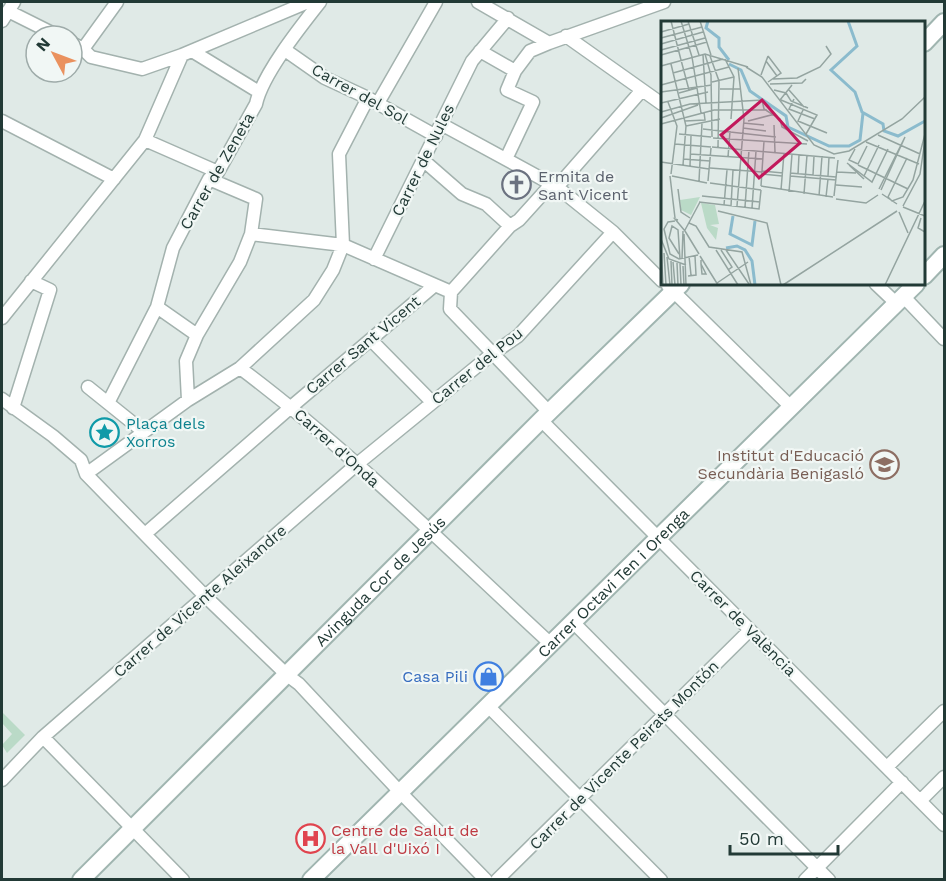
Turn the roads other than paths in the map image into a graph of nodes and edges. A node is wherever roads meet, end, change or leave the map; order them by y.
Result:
1 (117, 2) edge
2 (308, 2) edge
3 (320, 2) edge
4 (436, 2) edge
5 (478, 2) edge
6 (664, 2) edge
7 (8, 11) edge
8 (505, 16) junction
9 (945, 22) edge
10 (34, 24) edge
11 (84, 38) edge
12 (558, 39) junction
13 (925, 42) edge
14 (285, 50) junction
15 (84, 52) edge
16 (187, 53) junction
17 (476, 56) junction
18 (513, 77) junction
19 (642, 90) junction
20 (257, 98) junction
21 (373, 101) junction
22 (661, 103) edge
23 (2, 121) edge
24 (438, 130) junction
25 (145, 140) junction
26 (506, 159) junction
27 (423, 160) junction
28 (213, 176) junction
29 (114, 179) junction
30 (557, 187) junction
31 (510, 225) junction
32 (613, 232) junction
33 (251, 234) junction
34 (344, 245) junction
35 (945, 255) edge
36 (374, 259) junction
37 (925, 275) edge
38 (661, 277) edge
39 (31, 281) junction
40 (435, 285) junction
41 (670, 285) edge
42 (877, 285) edge
43 (915, 285) edge
44 (451, 292) junction
45 (899, 300) junction
46 (157, 307) junction
47 (2, 318) edge
48 (197, 335) junction
49 (945, 339) edge
50 (370, 340) junction
51 (492, 354) junction
52 (240, 368) junction
53 (88, 387) dead end
54 (2, 399) edge
55 (188, 400) junction
56 (432, 402) junction
57 (108, 403) junction
58 (291, 407) junction
59 (791, 407) junction
60 (14, 408) junction
61 (545, 416) junction
62 (144, 432) junction
63 (357, 465) junction
64 (86, 474) junction
65 (430, 532) junction
66 (145, 534) junction
67 (658, 538) junction
68 (205, 596) junction
69 (573, 621) junction
70 (750, 630) junction
71 (551, 644) junction
72 (287, 675) junction
73 (488, 706) junction
74 (945, 711) edge
75 (665, 714) junction
76 (44, 736) junction
77 (887, 767) junction
78 (945, 777) edge
79 (2, 780) edge
80 (902, 782) junction
81 (400, 792) junction
82 (580, 798) junction
83 (920, 801) junction
84 (945, 825) edge
85 (132, 828) junction
86 (817, 868) junction
87 (81, 879) edge
88 (183, 879) edge
89 (311, 879) edge
90 (486, 879) edge
91 (497, 879) edge
92 (661, 879) edge
93 (805, 879) edge
94 (829, 879) edge

1 - 11 street
2 - 16 street
3 - 14 street, Carrer de Zeneta
4 - 21 street
5 - 8 street
6 - 12 street
7 - 10 street
8 - 12 street
8 - 17 street, Carrer de Nules
9 - 13 street
12 - 18 street
12 - 19 street
14 - 20 street, Carrer de Zeneta
14 - 21 street, Carrer del Sol
15 - 16 street
16 - 20 street
16 - 25 street
17 - 18 street
17 - 24 street, Carrer de Nules
18 - 26 street
19 - 22 street
19 - 30 street
20 - 28 street, Carrer de Zeneta
21 - 24 street, Carrer del Sol
21 - 34 street
23 - 29 street
24 - 26 street, Carrer del Sol
24 - 27 street, Carrer de Nules
25 - 28 street
25 - 29 street
26 - 30 street, Carrer del Sol
27 - 31 street
27 - 36 street, Carrer de Nules
28 - 33 street
28 - 46 street, Carrer de Zeneta
29 - 39 street
30 - 31 street
30 - 32 street, Carrer del Sol
31 - 44 street
32 - 38 street, Carrer del Sol
32 - 51 street, Carrer del Pou
33 - 34 street
33 - 48 street
34 - 36 street
34 - 52 street
35 - 37 street
36 - 40 street
39 - 47 street
39 - 60 street
40 - 44 street
40 - 50 street, Carrer Sant Vicent
41 - 59 street, Carrer del Sol
41 - 61 street, Avinguda Cor de Jesús
42 - 45 street
43 - 45 street, Carrer Octavi Ten i Orenga
44 - 51 street, Carrer de València
45 - 49 street
45 - 59 street, Carrer Octavi Ten i Orenga
46 - 48 street
46 - 57 street, Carrer de Zeneta
48 - 55 street
50 - 56 street
50 - 58 street, Carrer Sant Vicent
51 - 56 street, Carrer del Pou
51 - 61 street, Carrer de València
52 - 55 street
52 - 58 street, Carrer d'Onda
53 - 57 street
54 - 60 street
55 - 62 street
56 - 63 street, Carrer del Pou
57 - 62 street
58 - 63 street, Carrer d'Onda
58 - 66 street, Carrer Sant Vicent
59 - 67 street, Carrer Octavi Ten i Orenga
60 - 64 street
61 - 65 street, Avinguda Cor de Jesús
61 - 67 street, Carrer de València
62 - 64 street
63 - 65 street, Carrer d'Onda
63 - 68 street, Carrer de Vicente Aleixandre
64 - 66 street
65 - 71 street, Carrer d'Onda
65 - 72 street, Avinguda Cor de Jesús
66 - 68 street
67 - 69 street, Carrer Octavi Ten i Orenga
67 - 70 street, Carrer de València
68 - 72 street
68 - 76 street, Carrer de Vicente Aleixandre
69 - 71 street, Carrer Octavi Ten i Orenga
69 - 75 street
70 - 75 street, Carrer de Vicente Peirats Montón
70 - 77 street, Carrer de València
71 - 73 street, Carrer Octavi Ten i Orenga
72 - 81 street
72 - 85 street, Avinguda Cor de Jesús
73 - 81 street, Carrer Octavi Ten i Orenga
73 - 82 street
74 - 77 street
75 - 82 street, Carrer de Vicente Peirats Montón
75 - 86 street
76 - 79 street, Carrer de Vicente Aleixandre
76 - 85 street
77 - 80 street, Carrer de València
78 - 83 street
80 - 83 street, Carrer de València
80 - 86 street
81 - 89 street, Carrer Octavi Ten i Orenga
81 - 90 street
82 - 91 street, Carrer de Vicente Peirats Montón
82 - 92 street
83 - 84 street, Carrer de València
85 - 87 street, Avinguda Cor de Jesús
85 - 88 street
86 - 93 street
86 - 94 street

